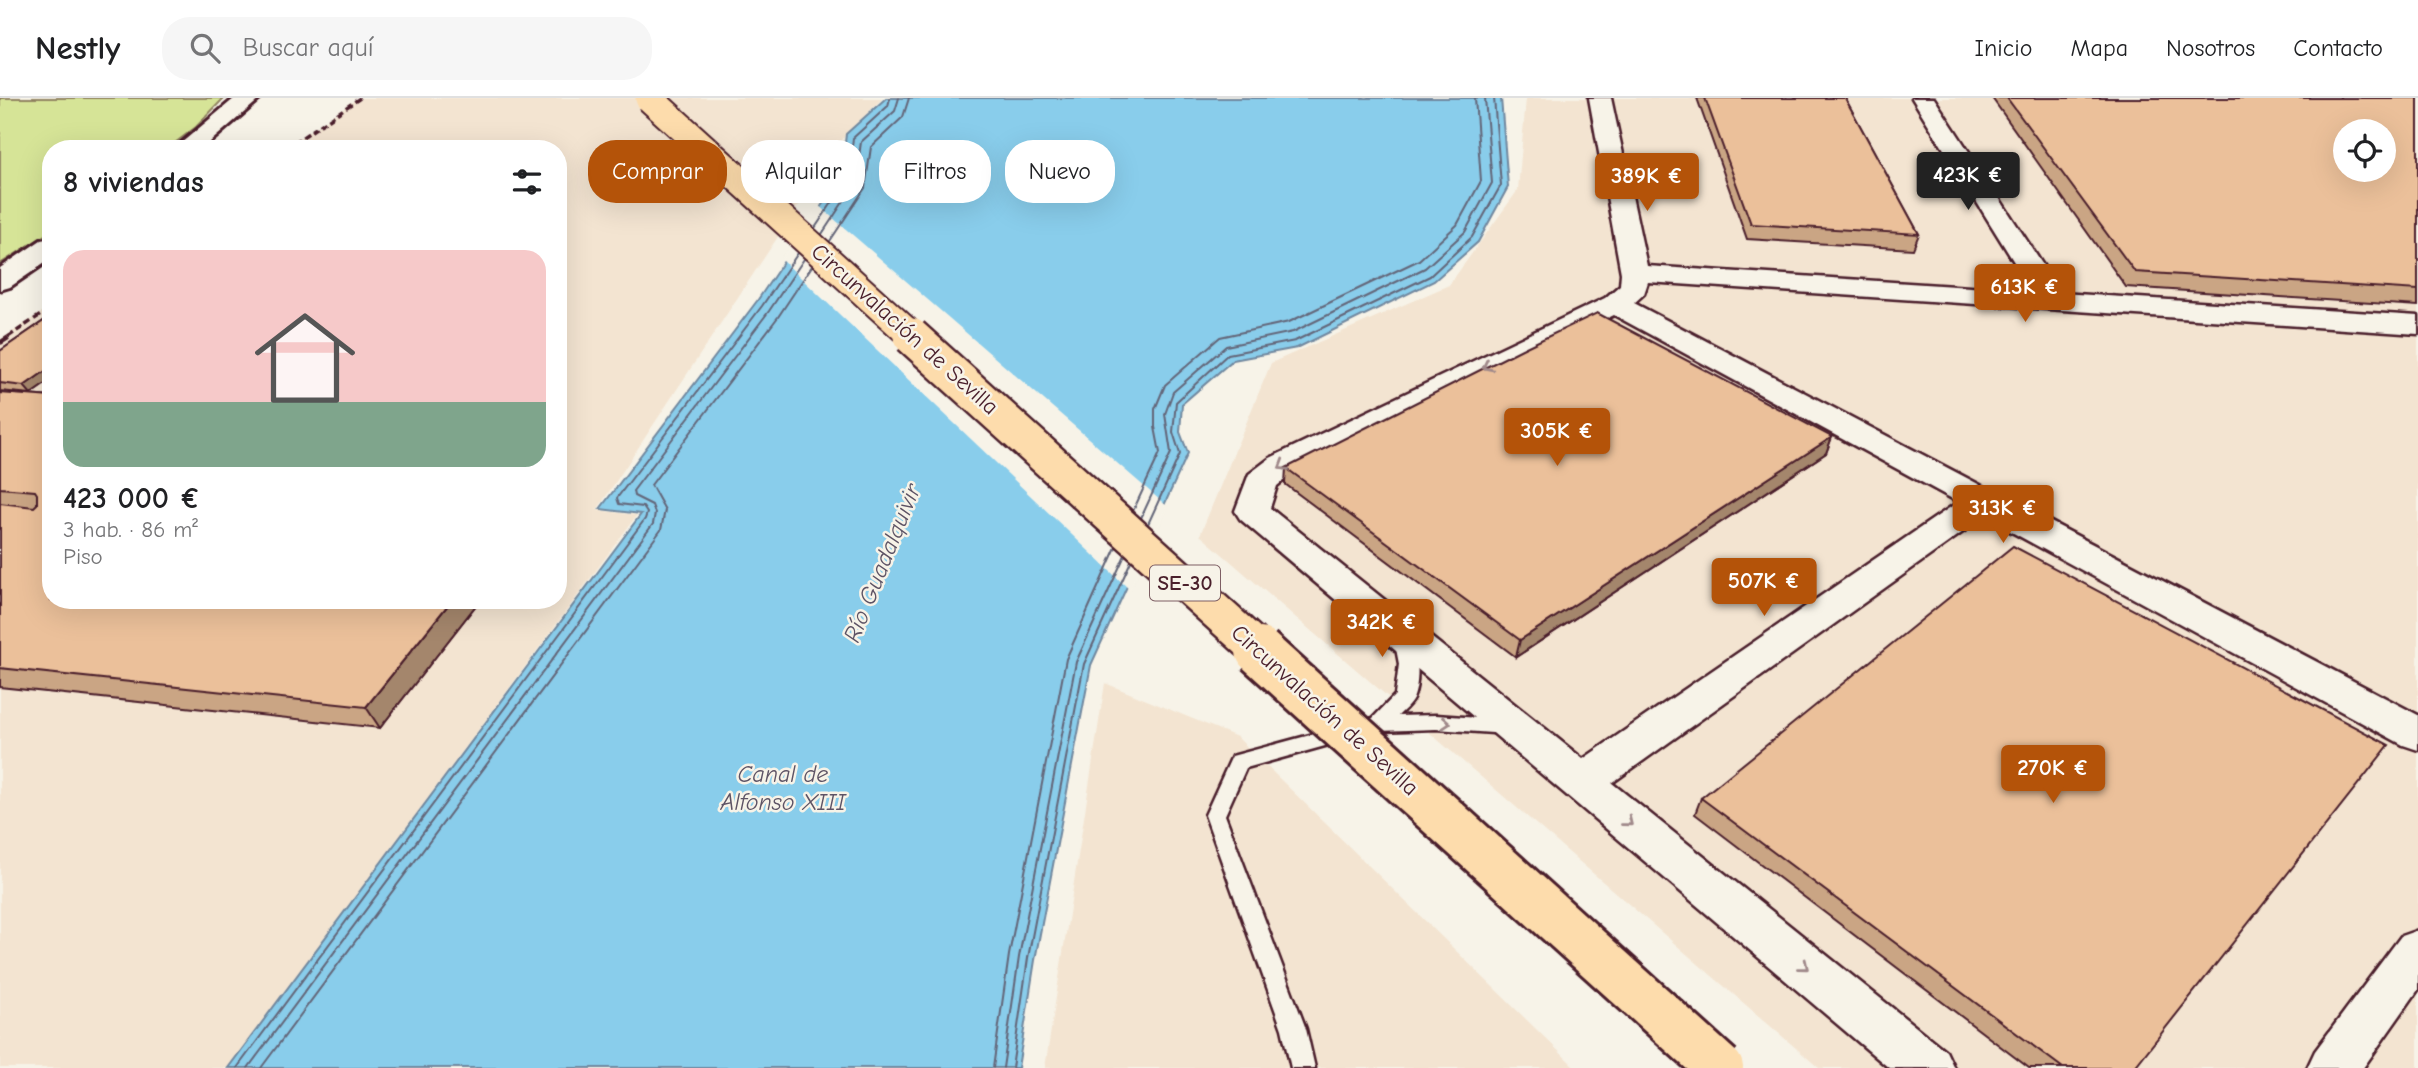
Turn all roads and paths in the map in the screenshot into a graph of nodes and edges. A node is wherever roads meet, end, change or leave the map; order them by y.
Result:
1 (649, 98) edge
2 (1600, 98) edge
3 (1923, 98) edge
4 (259, 102) edge
5 (200, 140) edge
6 (226, 140) edge
7 (42, 252) edge
8 (42, 280) edge
9 (0, 281) edge
10 (1625, 289) junction
11 (2052, 301) junction
12 (0, 308) edge
13 (2418, 325) edge
14 (1982, 502) junction
15 (1403, 638) junction
16 (1379, 724) junction
17 (1512, 727) junction
18 (2418, 734) edge
19 (1580, 783) junction
20 (2418, 951) edge
21 (1303, 1068) edge
22 (1720, 1068) edge
23 (1928, 1068) edge
24 (2333, 1068) edge

1 - 22 highway, Circunvalación de Sevilla / SE-30, bridge
2 - 10 street
3 - 11 street
4 - 5 main road
4 - 6 main road
7 - 9 main road
8 - 12 main road
10 - 11 street
10 - 14 street
10 -> 15 street
11 - 13 street
14 - 18 street
14 - 19 street
15 - 16 lane
15 - 17 street
16 -> 17 lane
16 - 21 lane
17 - 19 street
19 -> 23 street
20 - 24 street

